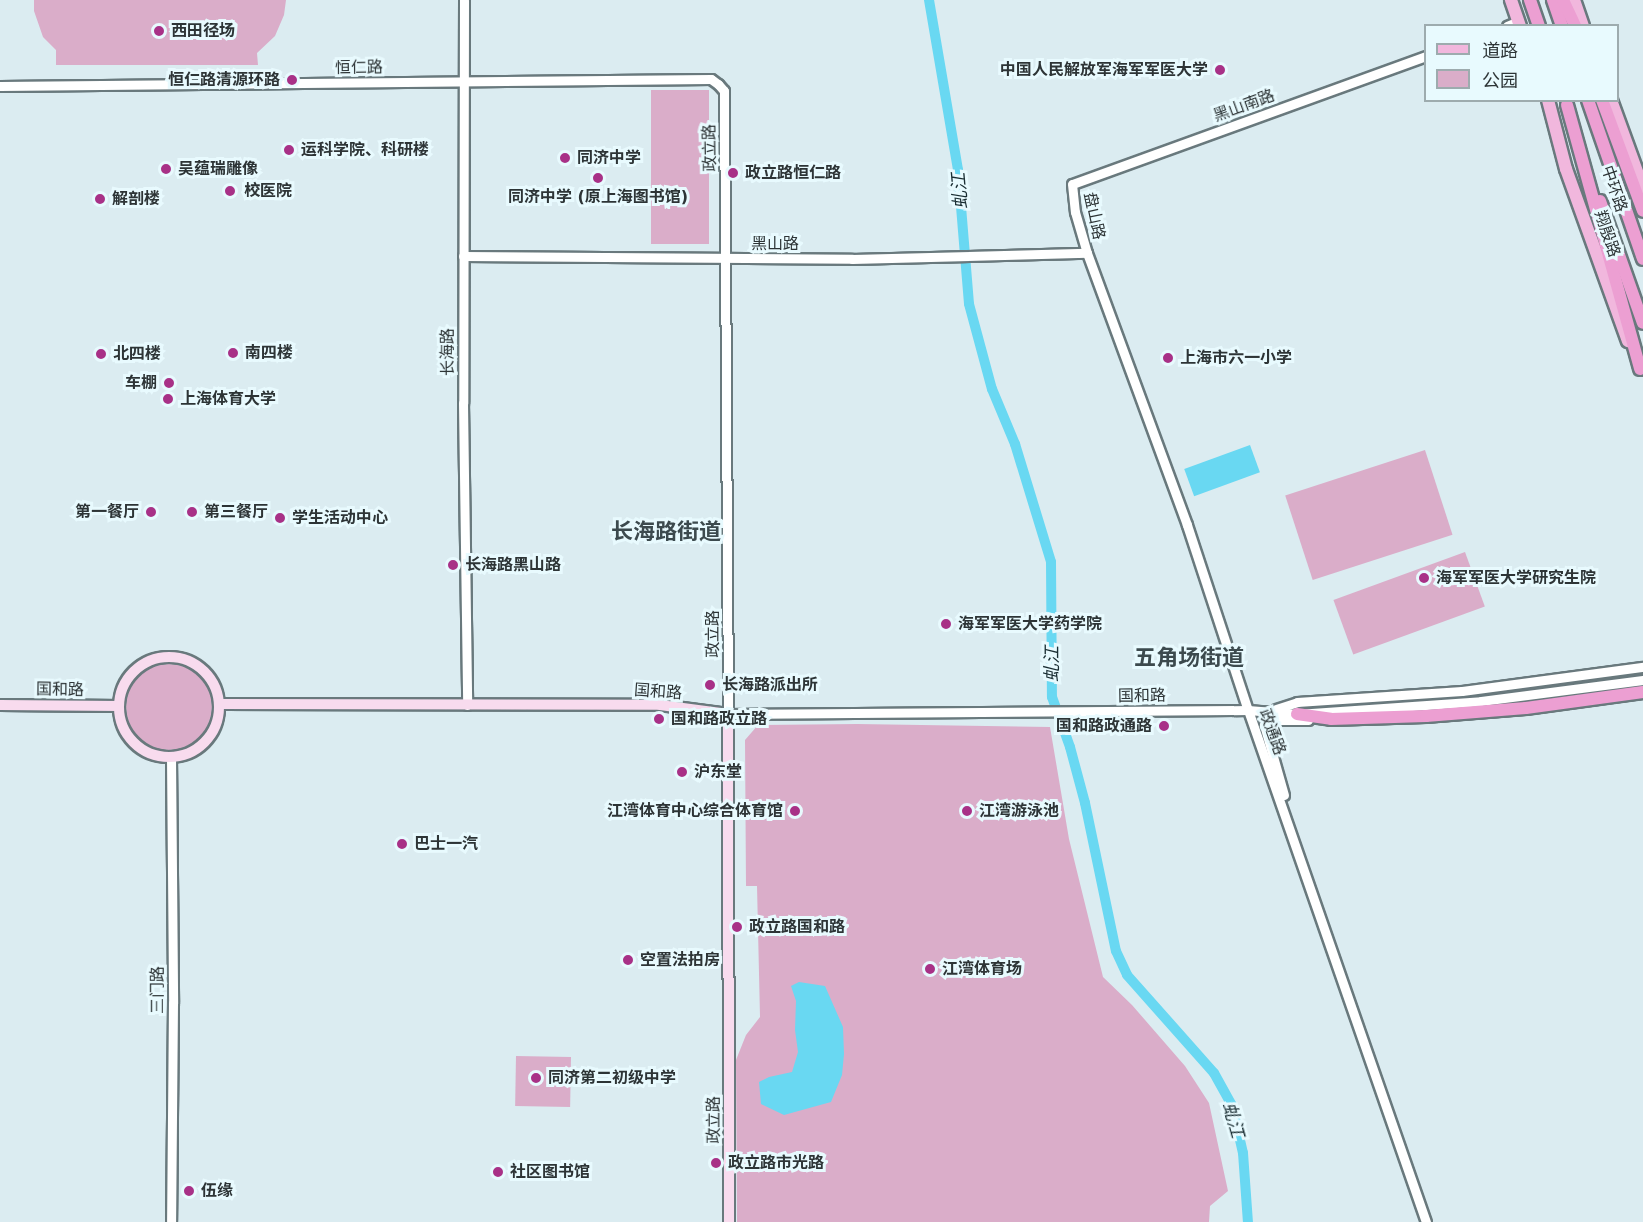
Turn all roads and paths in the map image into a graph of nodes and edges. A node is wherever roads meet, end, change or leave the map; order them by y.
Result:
1 (464, 0) edge
2 (1511, 0) edge
3 (1530, 0) edge
4 (1553, 0) edge
5 (1563, 0) edge
6 (1574, 0) edge
7 (1515, 24) edge
8 (1538, 24) edge
9 (1561, 24) edge
10 (1574, 24) edge
11 (1582, 24) edge
12 (1424, 56) edge
13 (464, 81) junction
14 (718, 84) joint
15 (0, 86) edge
16 (1549, 102) edge
17 (1589, 102) edge
18 (1603, 102) edge
19 (1612, 102) edge
20 (1566, 103) edge
21 (1072, 184) joint
22 (1643, 188) edge
23 (1643, 211) edge
24 (1087, 253) junction
25 (463, 256) junction
26 (726, 259) junction
27 (1643, 259) edge
28 (1643, 323) edge
29 (1642, 373) edge
30 (1643, 667) edge
31 (1643, 680) edge
32 (1643, 692) edge
33 (219, 704) junction
34 (0, 705) edge
35 (467, 705) junction
36 (119, 706) junction
37 (1248, 710) junction
38 (1274, 710) junction
39 (728, 714) junction
40 (1298, 714) junction
41 (1331, 719) junction
42 (171, 757) junction
43 (1287, 820) junction
44 (171, 1222) edge
45 (729, 1222) edge
46 (1426, 1222) edge

1 - 13 street, 长海路
2 - 7 main road
3 - 8 highway
4 - 9 highway
5 - 10 highway
6 - 11 main road
12 - 21 street, 黑山南路
13 - 14 street, 恒仁路
13 - 15 street, 恒仁路
13 - 25 street, 长海路
14 - 26 street, 政立路
16 - 29 main road, 翔殷路
17 - 27 highway, 中环路
18 - 23 highway
19 - 22 main road
20 - 28 highway, 中环路
20 - 29 highway
21 - 24 street, 盘山路
24 - 26 street, 黑山路
24 - 37 street, 政通路
25 - 26 street, 黑山路
25 - 35 street, 长海路
26 - 39 street, 政立路
30 - 38 street, 国和路
31 - 40 street, 国和路
32 - 41 highway
33 - 35 main road, 国和路
33 - 36 main road
33 - 42 main road
34 - 36 main road, 国和路
35 - 39 main road, 国和路
36 - 42 main road
37 - 38 street, 国和路
37 - 39 street, 国和路
37 - 43 street, 政通路
38 - 40 street, 国和路
39 - 45 main road, 政立路
40 - 41 highway
41 - 43 street
42 - 44 street, 三门路
43 - 46 street, 政通路

